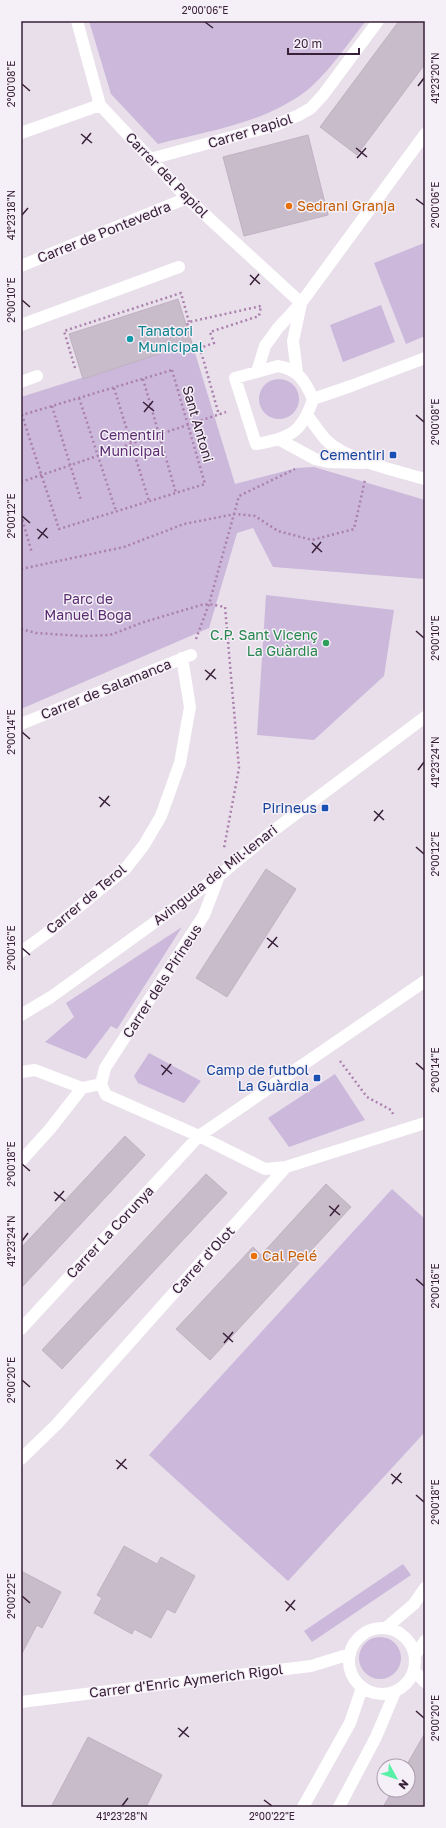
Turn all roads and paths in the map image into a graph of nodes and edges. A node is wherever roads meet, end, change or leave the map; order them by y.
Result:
1 (76, 21) edge
2 (378, 21) edge
3 (100, 105) junction
4 (21, 133) edge
5 (425, 134) edge
6 (150, 159) junction
7 (187, 198) junction
8 (21, 266) edge
9 (179, 267) dead end
10 (301, 303) junction
11 (189, 322) junction
12 (21, 325) edge
13 (187, 325) dead end
14 (425, 358) edge
15 (75, 368) dead end
16 (258, 372) junction
17 (297, 373) junction
18 (37, 376) dead end
19 (143, 379) junction
20 (21, 382) edge
21 (114, 388) junction
22 (79, 398) junction
23 (313, 398) junction
24 (244, 405) junction
25 (52, 406) junction
26 (219, 414) junction
27 (307, 415) junction
28 (188, 425) junction
29 (158, 435) junction
30 (280, 440) junction
31 (132, 444) junction
32 (125, 446) dead end
33 (108, 452) dead end
34 (316, 459) junction
35 (370, 463) junction
36 (69, 466) junction
37 (41, 475) junction
38 (365, 479) dead end
39 (425, 479) edge
40 (21, 482) edge
41 (176, 493) junction
42 (81, 500) dead end
43 (149, 501) junction
44 (116, 511) junction
45 (235, 514) junction
46 (21, 515) edge
47 (32, 553) dead end
48 (21, 569) edge
49 (186, 656) junction
50 (425, 717) edge
51 (21, 724) edge
52 (219, 876) junction
53 (21, 952) edge
54 (425, 981) edge
55 (21, 1015) edge
56 (329, 1047) junction
57 (21, 1072) edge
58 (101, 1084) junction
59 (82, 1088) junction
60 (425, 1123) edge
61 (404, 1129) junction
62 (425, 1133) edge
63 (199, 1136) junction
64 (21, 1161) edge
65 (286, 1167) junction
66 (21, 1329) edge
67 (23, 1456) edge
68 (425, 1588) edge
69 (387, 1627) junction
70 (425, 1641) edge
71 (350, 1654) junction
72 (415, 1655) junction
73 (414, 1671) junction
74 (425, 1682) edge
75 (362, 1688) junction
76 (395, 1692) junction
77 (21, 1702) edge
78 (303, 1807) edge
79 (339, 1807) edge

1 - 3 street, Carrer del Papiol
2 - 6 street, Carrer Papiol
3 - 4 street
3 - 6 street, Carrer del Papiol
5 - 10 street
6 - 7 street, Carrer del Papiol
7 - 8 street, Carrer de Pontevedra
7 - 10 street, Carrer del Papiol
9 - 12 street
10 - 16 street
10 - 17 street
11 - 13 path
11 - 15 path
11 - 26 path
14 - 23 street
16 - 17 street
16 - 24 street
17 - 23 street
18 - 20 street
19 - 21 path
19 - 28 path, Sant Antoni
19 - 29 path
21 - 22 path
21 - 31 path
22 - 25 path
22 - 44 path
23 - 27 street
24 - 26 path
24 - 30 street
25 - 36 path
25 - 37 path
26 - 28 path
27 - 30 street
27 - 35 street
28 - 29 path
28 - 41 path, Sant Antoni
29 - 31 path
29 - 41 path
30 - 34 street
31 - 32 path
31 - 43 path
33 - 36 path
34 - 35 street
34 - 45 path
35 - 39 street
36 - 37 path
36 - 42 path
37 - 40 path
37 - 44 path
38 - 45 path
41 - 43 path
43 - 44 path
45 - 48 path
45 - 49 path
46 - 47 path
49 - 51 street, Carrer de Salamanca
49 - 53 street, Carrer de Terol
50 - 52 street, Avinguda del Mil·lenari
52 - 55 street, Avinguda del Mil·lenari
52 - 58 street, Carrer dels Pirineus
54 - 56 street, Carrer La Corunya
56 - 61 path
56 - 63 street, Carrer La Corunya
57 - 59 street
58 - 59 street
58 - 63 street
59 - 64 street
60 - 61 street
61 - 62 street
61 - 65 street
63 - 65 street
63 - 66 street, Carrer La Corunya
65 - 67 street, Carrer d'Olot
68 - 69 street
69 - 71 street
69 - 72 street
70 - 72 street
71 - 75 street
71 - 77 street, Carrer d'Enric Aymerich Rigol
72 - 73 street
73 - 74 street
73 - 76 street
75 - 76 street
75 - 78 street
76 - 79 street

